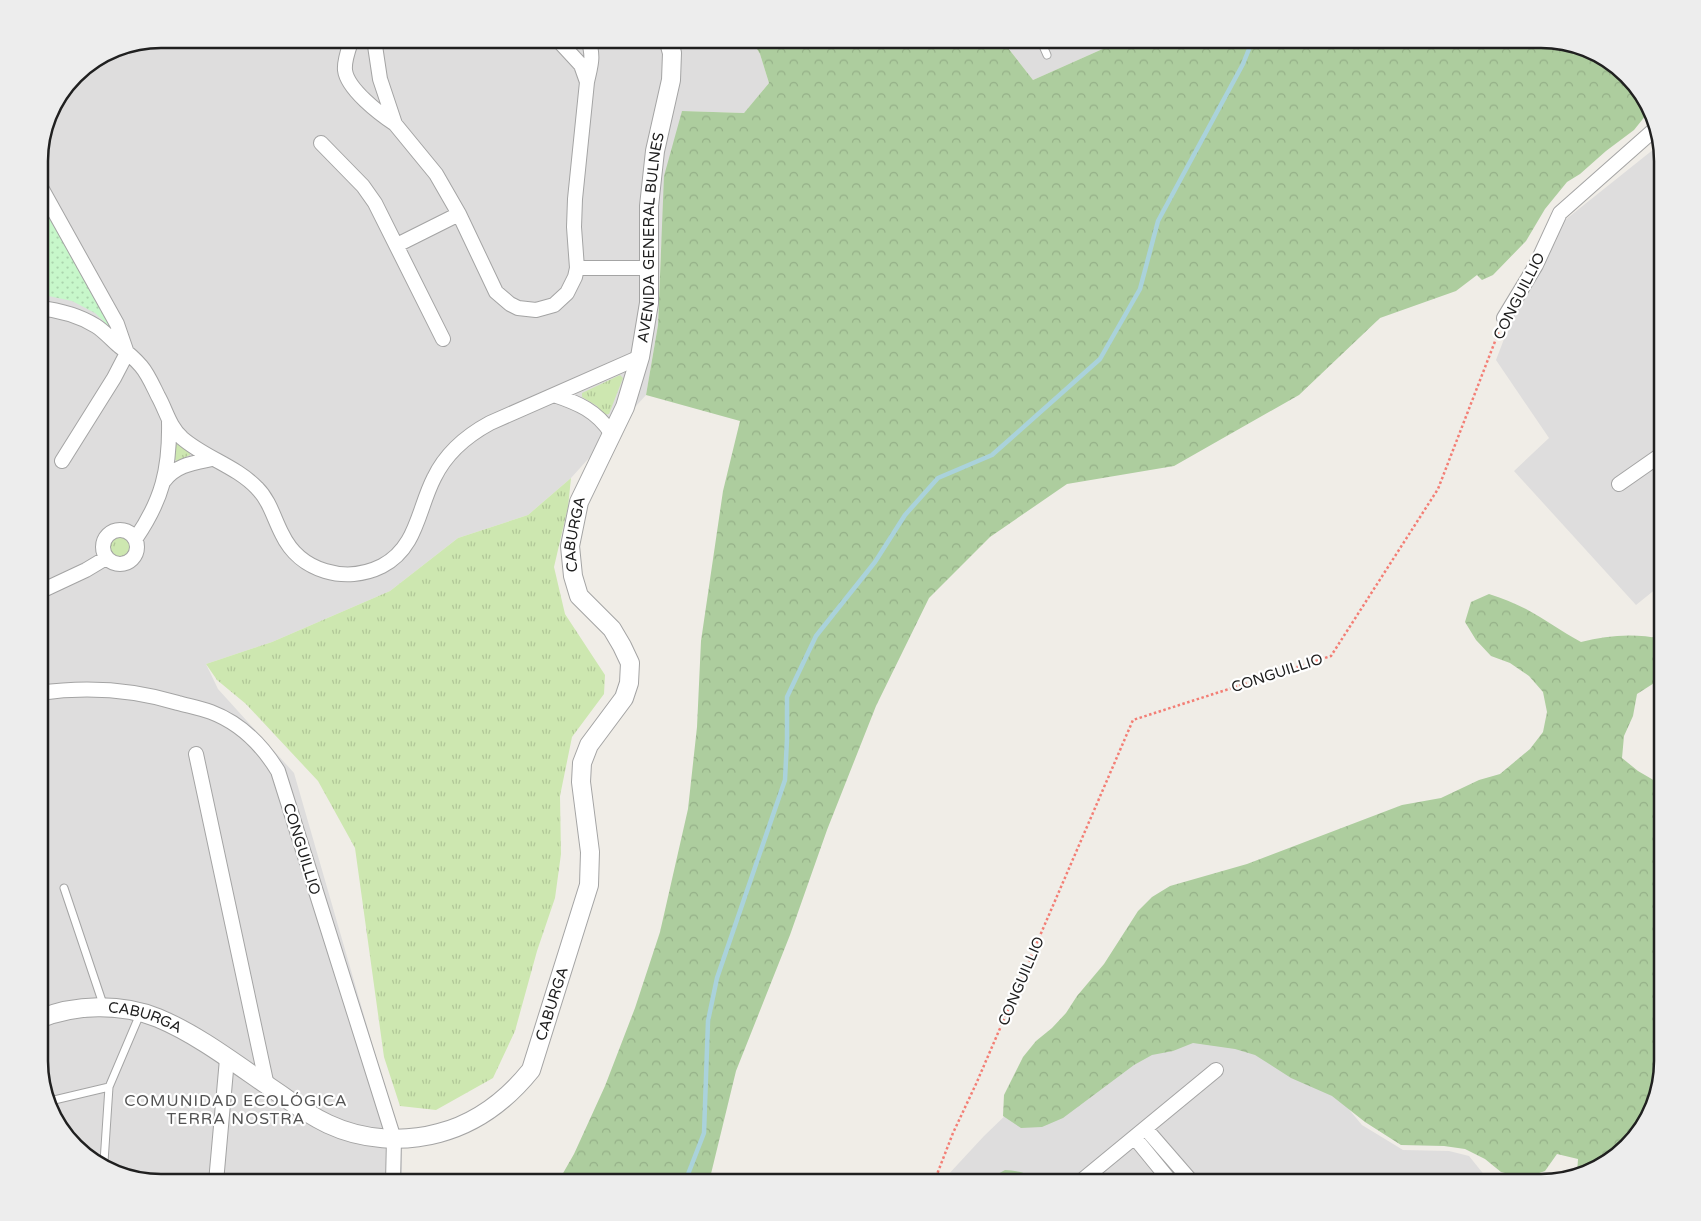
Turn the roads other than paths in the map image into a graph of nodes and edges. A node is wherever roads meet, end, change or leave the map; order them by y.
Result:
1 (349, 47) edge
2 (375, 47) edge
3 (565, 47) edge
4 (590, 47) edge
5 (670, 47) edge
6 (1044, 47) edge
7 (1048, 55) dead end
8 (587, 82) junction
9 (395, 124) junction
10 (1650, 133) edge
11 (321, 143) dead end
12 (48, 200) edge
13 (459, 214) junction
14 (397, 245) junction
15 (577, 268) junction
16 (649, 268) junction
17 (48, 310) edge
18 (1504, 318) road end
19 (443, 339) dead end
20 (127, 353) junction
21 (640, 358) junction
22 (554, 395) junction
23 (169, 422) junction
24 (611, 433) junction
25 (212, 459) junction
26 (1654, 459) edge
27 (62, 461) dead end
28 (164, 481) junction
29 (1618, 484) dead end
30 (136, 538) junction
31 (106, 558) junction
32 (48, 588) edge
33 (48, 692) edge
34 (196, 754) dead end
35 (64, 888) dead end
36 (104, 1008) junction
37 (140, 1013) junction
38 (48, 1016) edge
39 (227, 1059) junction
40 (1216, 1070) dead end
41 (267, 1086) junction
42 (109, 1087) junction
43 (55, 1100) edge
44 (1146, 1129) junction
45 (1134, 1138) junction
46 (394, 1139) junction
47 (104, 1159) edge
48 (217, 1174) edge
49 (393, 1174) edge
50 (1090, 1174) edge
51 (1164, 1174) edge
52 (1185, 1174) edge

1 - 9 street
2 - 9 street
3 - 8 street
4 - 8 street
5 - 16 street, AVENIDA GENERAL BULNES
6 - 7 lane
8 - 15 street
9 - 13 street
10 - 18 street, CONGUILLIO
11 - 14 street
12 - 20 street
13 - 14 street
13 - 15 street
14 - 19 street
15 - 16 street
16 - 21 street, AVENIDA GENERAL BULNES
17 - 20 street
20 - 23 street
20 - 27 street
21 - 22 street
21 - 24 street, AVENIDA GENERAL BULNES
22 - 24 street
22 - 25 street
23 - 25 street
23 - 28 street
24 - 46 street, CABURGA
25 - 28 street
26 - 29 street
28 - 30 street
30 - 31 street
30 - 31 street
31 - 32 street
33 - 46 street, CONGUILLIO
34 - 41 street
35 - 36 lane
36 - 37 street, CABURGA
36 - 38 street, CABURGA
37 - 39 street, CABURGA
37 - 42 lane
39 - 41 street, CABURGA
39 - 48 street
40 - 44 street
41 - 46 street, CABURGA
42 - 43 lane
42 - 47 lane
44 - 45 street
44 - 52 street
45 - 50 street
45 - 51 street
46 - 49 street, CONGUILLIO

